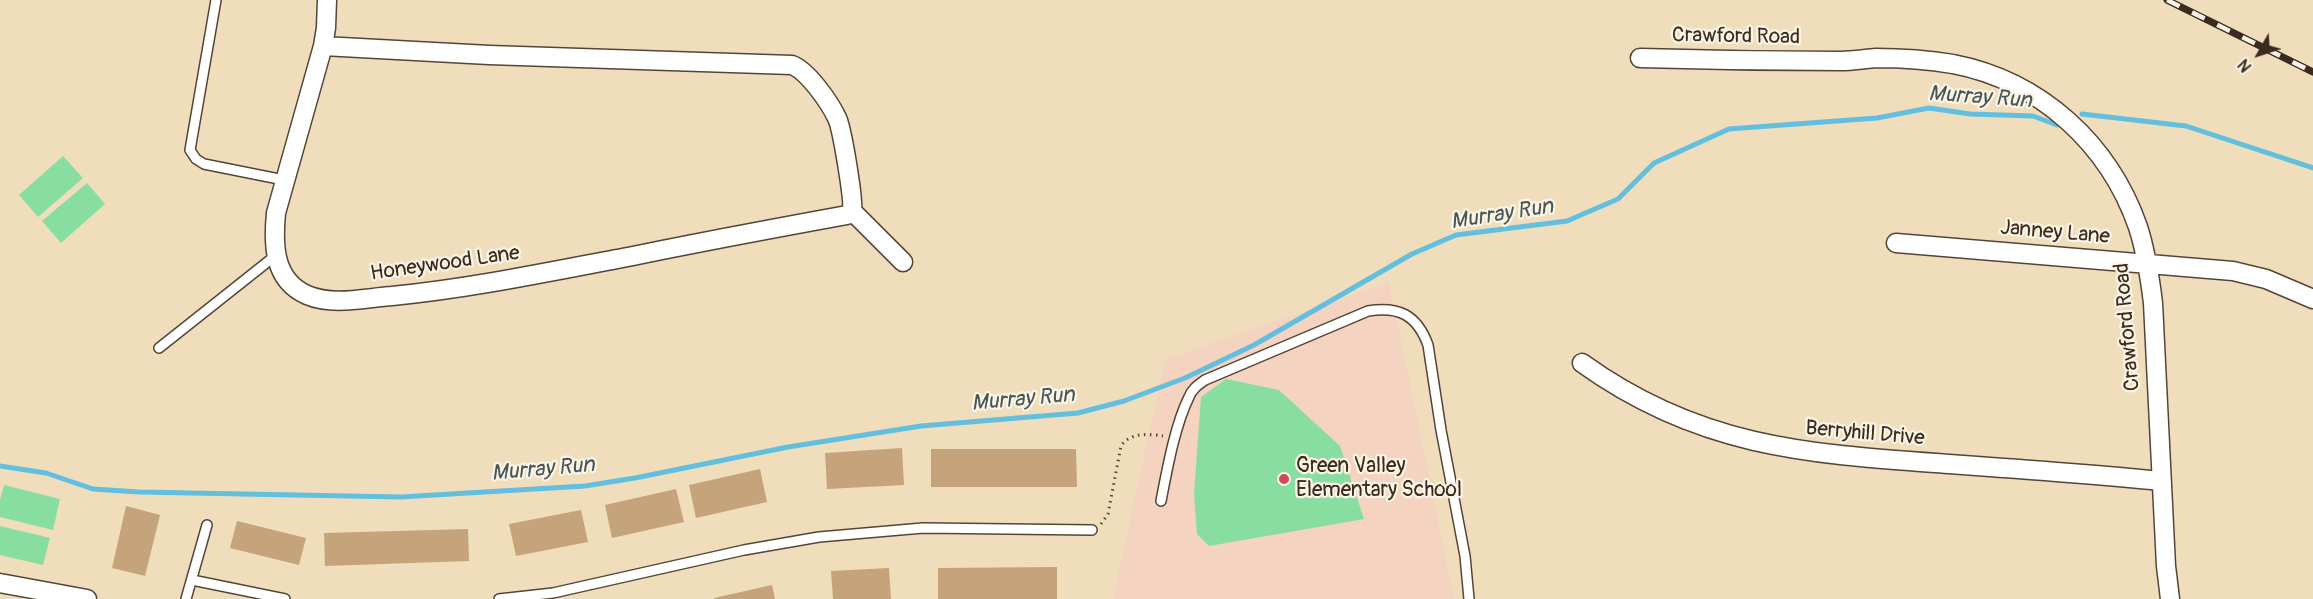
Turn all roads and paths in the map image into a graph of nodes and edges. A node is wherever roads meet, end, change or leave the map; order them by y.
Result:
1 (216, 0) edge
2 (327, 0) edge
3 (323, 46) junction
4 (1640, 58) dead end
5 (284, 180) junction
6 (852, 211) junction
7 (1896, 243) dead end
8 (275, 256) junction
9 (903, 262) dead end
10 (2148, 264) junction
11 (2313, 299) edge
12 (159, 348) dead end
13 (1582, 363) dead end
14 (1175, 440) junction
15 (2162, 481) junction
16 (1161, 501) dead end
17 (207, 525) dead end
18 (1092, 530) joint
19 (192, 580) junction
20 (0, 583) edge
21 (32, 594) edge
22 (87, 599) edge
23 (186, 599) edge
24 (285, 599) edge
25 (498, 599) edge
26 (1469, 599) edge
27 (2170, 599) edge

1 - 5 lane
2 - 3 street, Honeywood Lane
3 - 5 street, Honeywood Lane
3 - 6 street
4 - 10 street, Crawford Road
5 - 8 street, Honeywood Lane
6 - 8 street, Honeywood Lane
6 - 9 street
7 - 10 street, Janney Lane
8 - 12 lane
10 - 11 street, Janney Lane
10 - 15 street, Crawford Road
13 - 15 street, Berryhill Drive
14 - 16 lane
14 - 18 path
14 - 26 lane
15 - 27 street, Crawford Road
17 - 19 lane
18 - 25 lane
19 - 23 lane
19 - 24 lane
20 - 21 street
21 - 22 street

